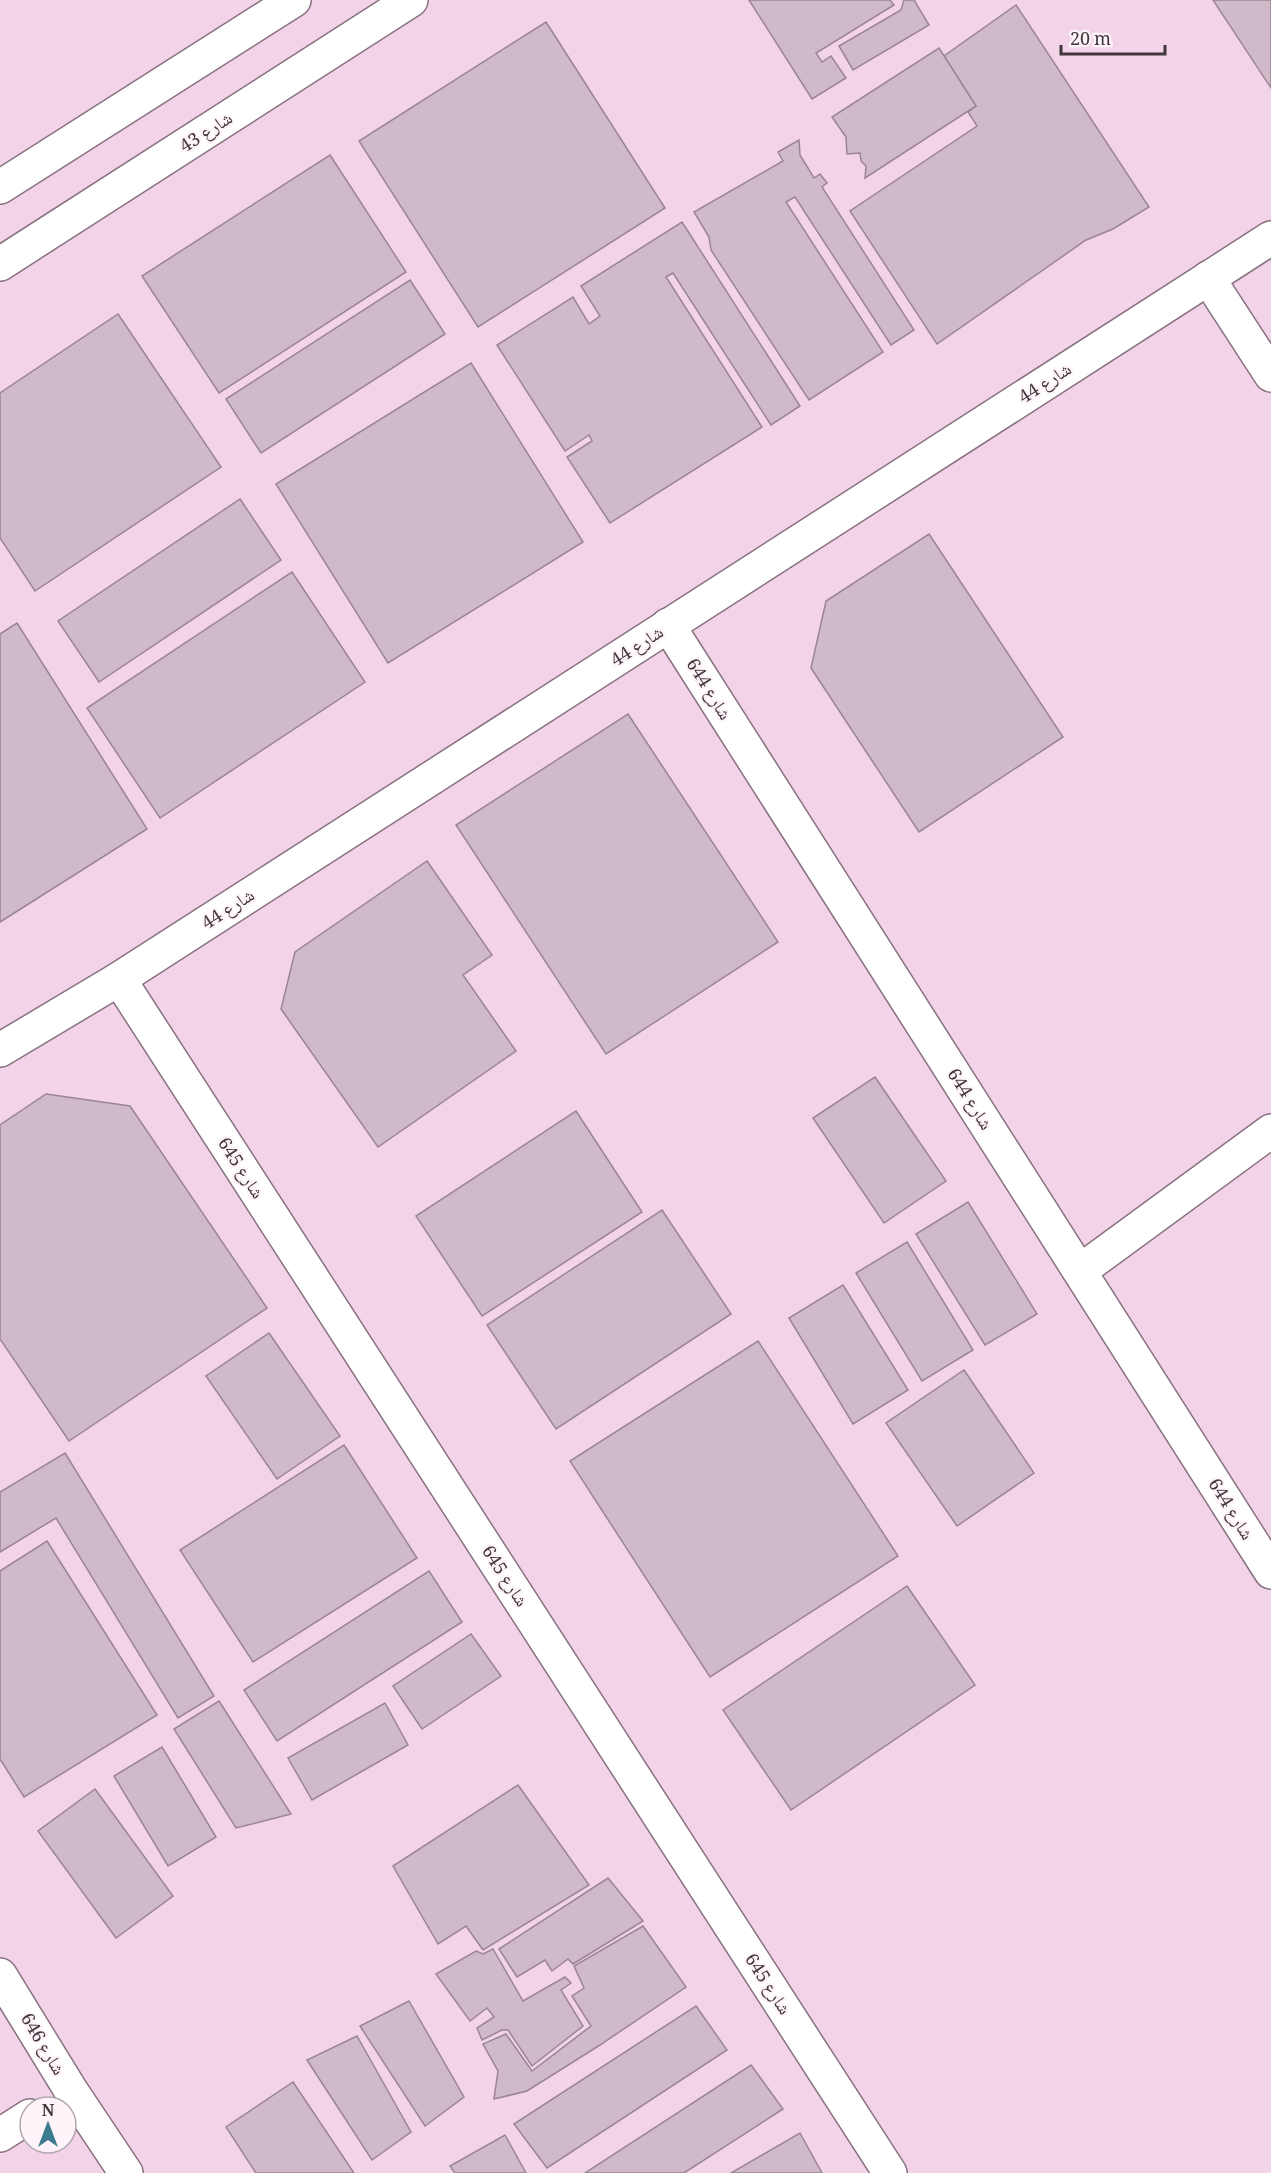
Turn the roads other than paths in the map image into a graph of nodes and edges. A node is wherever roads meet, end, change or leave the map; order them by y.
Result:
1 (294, 0) edge
2 (411, 0) edge
3 (0, 187) edge
4 (1271, 238) edge
5 (0, 264) edge
6 (1208, 278) junction
7 (1271, 375) edge
8 (668, 626) junction
9 (119, 979) junction
10 (0, 1050) edge
11 (1271, 1131) edge
12 (1080, 1271) junction
13 (1271, 1572) edge
14 (0, 1975) edge
15 (70, 2089) junction
16 (61, 2095) edge
17 (18, 2124) edge
18 (0, 2135) edge
19 (126, 2173) edge
20 (890, 2173) edge

1 - 3 street
2 - 5 street, شارع 43
4 - 6 street, شارع 44
6 - 7 street
6 - 8 street, شارع 44
8 - 9 street, شارع 44
8 - 12 street, شارع 644
9 - 10 street, شارع 44
9 - 20 street, شارع 645
11 - 12 street
12 - 13 street, شارع 644
14 - 15 street, شارع 646
15 - 16 street
15 - 19 street, شارع 646
17 - 18 street

